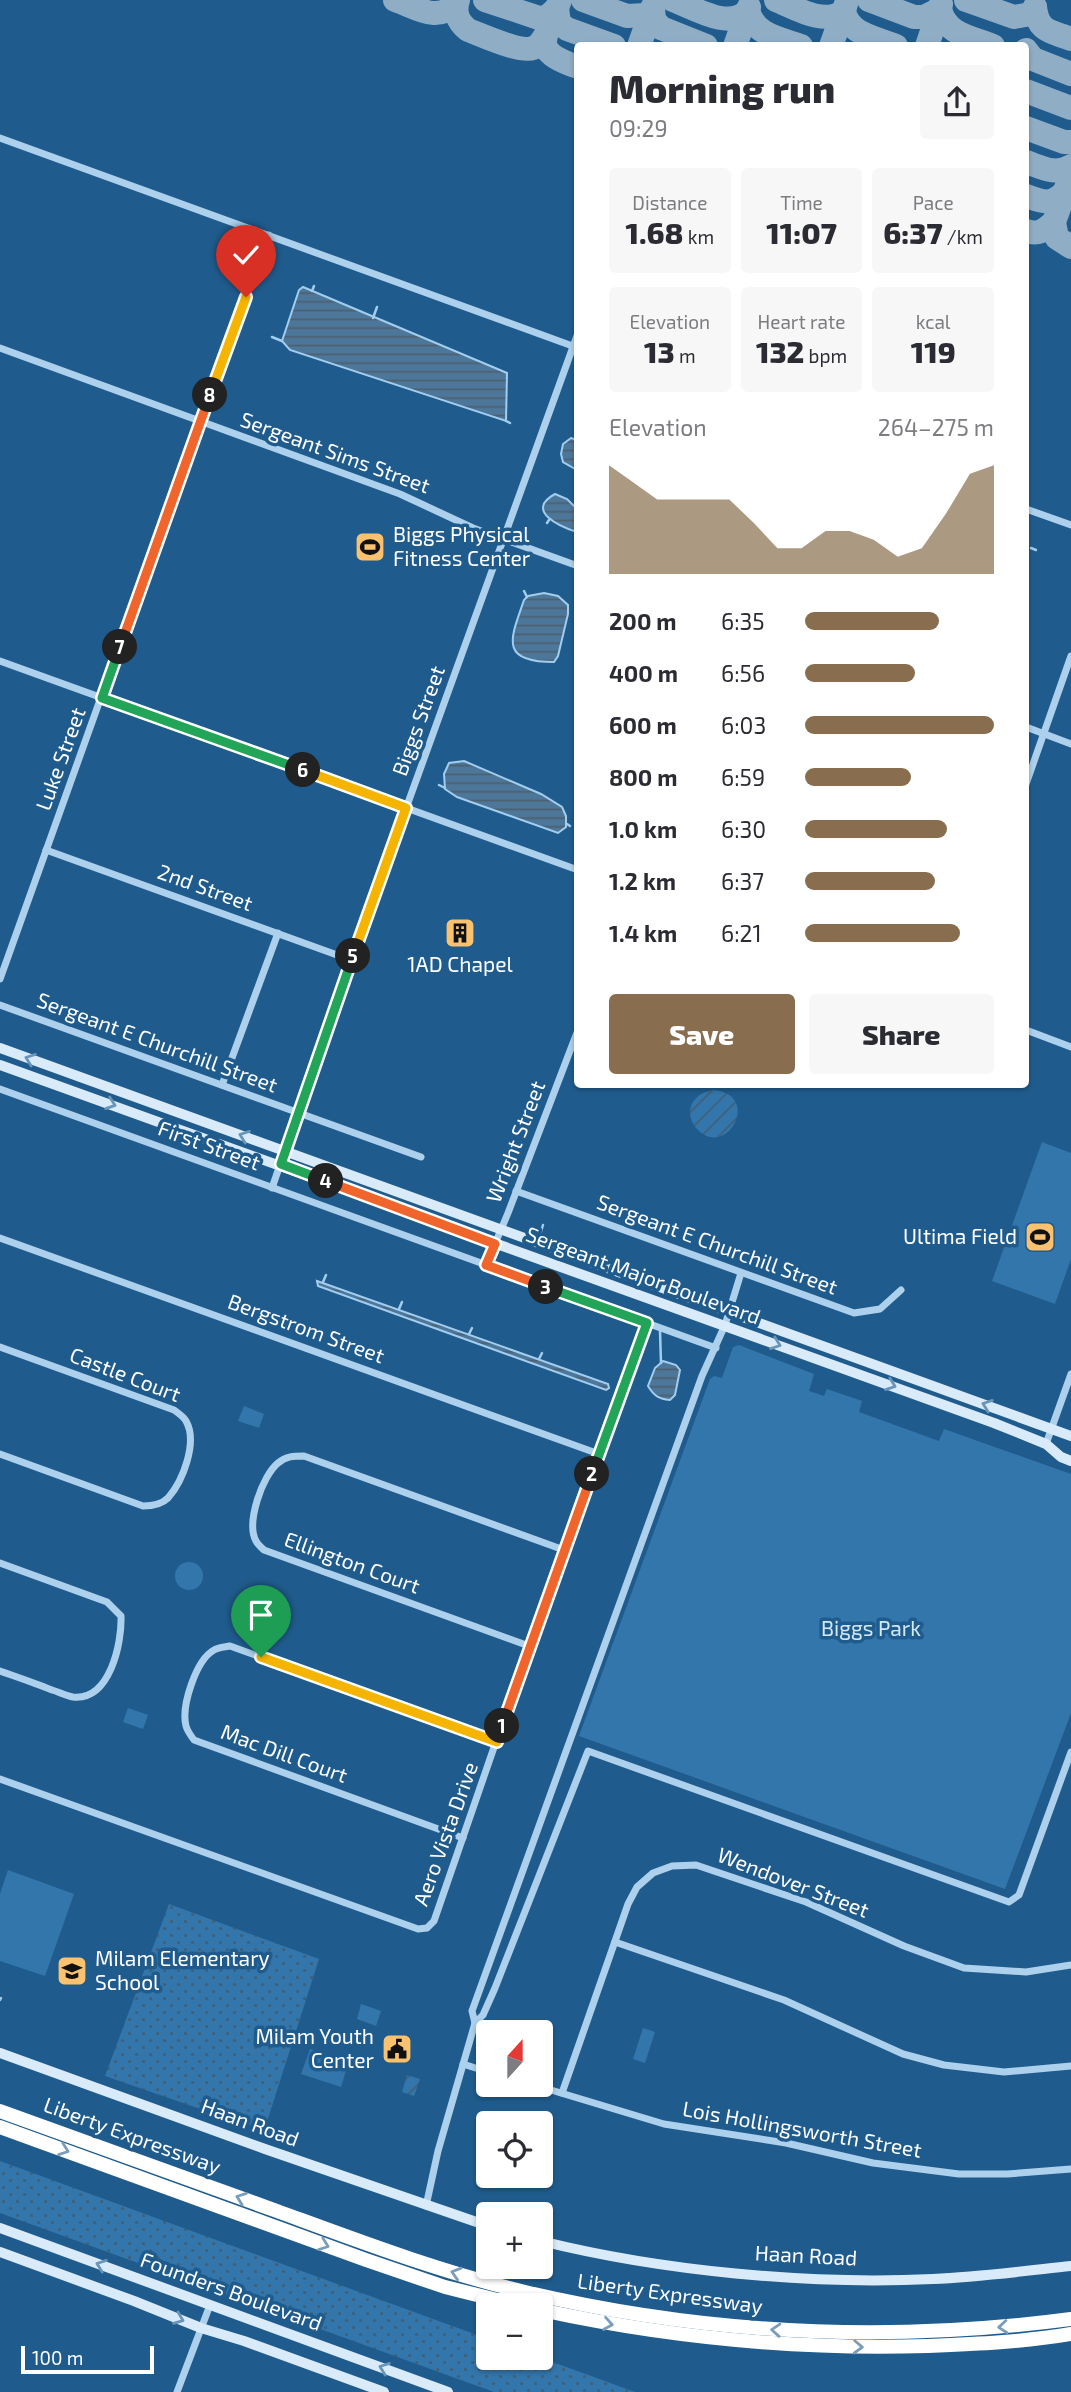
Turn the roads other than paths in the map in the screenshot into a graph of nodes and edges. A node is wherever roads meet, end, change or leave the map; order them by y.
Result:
1 (0, 138) edge
2 (269, 235) junction
3 (574, 347) edge
4 (0, 348) edge
5 (574, 350) edge
6 (200, 421) junction
7 (1029, 510) edge
8 (1071, 525) edge
9 (502, 539) junction
10 (574, 565) edge
11 (1071, 656) edge
12 (0, 661) edge
13 (102, 698) junction
14 (1029, 728) edge
15 (1044, 734) junction
16 (1071, 744) edge
17 (1029, 776) edge
18 (406, 808) junction
19 (47, 850) junction
20 (574, 869) edge
21 (278, 933) junction
22 (351, 960) junction
23 (0, 979) edge
24 (0, 1005) edge
25 (1029, 1031) edge
26 (574, 1040) edge
27 (1071, 1047) edge
28 (0, 1048) edge
29 (0, 1065) edge
30 (222, 1085) junction
31 (0, 1089) edge
32 (299, 1113) junction
33 (286, 1151) junction
34 (421, 1157) dead end
35 (281, 1164) junction
36 (272, 1188) junction
37 (516, 1191) junction
38 (500, 1231) junction
39 (0, 1238) edge
40 (495, 1244) junction
41 (486, 1265) junction
42 (741, 1273) junction
43 (901, 1290) dead end
44 (728, 1312) junction
45 (647, 1323) junction
46 (724, 1325) junction
47 (0, 1347) edge
48 (716, 1348) junction
49 (1071, 1374) edge
50 (1051, 1428) junction
51 (1071, 1436) edge
52 (1046, 1444) junction
53 (0, 1454) edge
54 (599, 1454) junction
55 (1071, 1461) edge
56 (564, 1550) junction
57 (0, 1563) edge
58 (529, 1646) junction
59 (0, 1671) edge
60 (497, 1742) junction
61 (1070, 1755) edge
62 (0, 1779) edge
63 (463, 1838) junction
64 (615, 1942) junction
65 (1071, 1965) edge
66 (475, 2023) junction
67 (0, 2053) edge
68 (463, 2064) junction
69 (1071, 2066) edge
70 (476, 2068) edge
71 (553, 2090) edge
72 (562, 2093) junction
73 (0, 2111) edge
74 (0, 2127) edge
75 (1071, 2169) edge
76 (426, 2206) junction
77 (476, 2222) edge
78 (0, 2228) edge
79 (553, 2244) edge
80 (0, 2252) edge
81 (1071, 2266) edge
82 (476, 2295) edge
83 (210, 2305) junction
84 (553, 2313) edge
85 (1071, 2319) edge
86 (201, 2328) junction
87 (1071, 2334) edge
88 (177, 2392) edge
89 (384, 2392) edge
90 (448, 2392) edge

1 - 2 street
2 - 3 street
2 - 6 street, Luke Street
4 - 6 street, Sergeant Sims Street
5 - 9 street, Biggs Street
6 - 9 street, Sergeant Sims Street
6 - 13 street, Luke Street
7 - 8 street
9 - 10 street, Sergeant Sims Street
9 - 18 street, Biggs Street
11 - 15 street
12 - 13 street
13 - 18 street
13 - 19 street, Luke Street
14 - 15 street
15 - 16 street
15 - 17 street
18 - 20 street
18 - 22 street, Biggs Street
19 - 21 street, 2nd Street
19 - 23 street, Luke Street
21 - 22 street, 2nd Street
21 - 30 street
22 - 32 street, Biggs Street
24 - 30 street, Sergeant E Churchill Street
25 - 27 street
26 - 37 street, Wright Street
33 -> 28 street, Sergeant Major Boulevard
29 -> 35 street, Sergeant Major Boulevard
30 - 32 street, Sergeant E Churchill Street
31 - 36 street, First Street
32 - 33 street, Biggs Street
32 - 34 street, Sergeant E Churchill Street
33 - 35 street, Biggs Street
33 - 38 street, Sergeant Major Boulevard
35 - 36 street, Biggs Street
35 - 40 street, Sergeant Major Boulevard
36 - 41 street, First Street
37 - 38 street, Wright Street
37 - 42 street, Sergeant E Churchill Street
38 - 40 street, Wright Street
38 - 44 street, Sergeant Major Boulevard
39 - 54 street, Bergstrom Street
40 - 41 street, Wright Street
40 - 46 street, Sergeant Major Boulevard
41 - 45 street, First Street
42 - 43 street, Sergeant E Churchill Street
42 - 44 street
44 - 46 street
50 -> 44 street, Sergeant Major Boulevard
45 - 48 street, First Street
45 - 54 street, Aero Vista Drive
46 - 48 street
46 -> 52 street, Sergeant Major Boulevard
47 - 53 street, Castle Court
48 - 66 street
49 - 50 street
50 - 51 street, Sergeant Major Boulevard
50 - 52 street
52 - 55 street, Sergeant Major Boulevard
54 - 56 street, Aero Vista Drive
56 - 58 street, Aero Vista Drive
56 - 58 street, Ellington Court
57 - 59 street
58 - 60 street, Aero Vista Drive
60 - 63 street, Aero Vista Drive
60 - 63 street, Mac Dill Court
61 - 66 street
62 - 63 street, Aero Vista Drive
64 - 65 street, Wendover Street
64 - 69 street
64 - 72 street, Wendover Street
66 - 68 street
67 - 76 street, Haan Road
68 - 70 street
68 - 76 street
71 - 72 street, Lois Hollingsworth Street
72 - 75 street, Lois Hollingsworth Street
85 -> 73 highway, Liberty Expressway
74 -> 82 highway, Liberty Expressway
76 - 77 street, Haan Road
83 -> 78 street, Founders Boulevard
79 - 81 street, Haan Road
80 -> 86 street, Founders Boulevard
83 - 86 street
90 -> 83 street, Founders Boulevard
84 -> 87 highway, Liberty Expressway
86 - 88 street
86 - 89 street, Founders Boulevard

